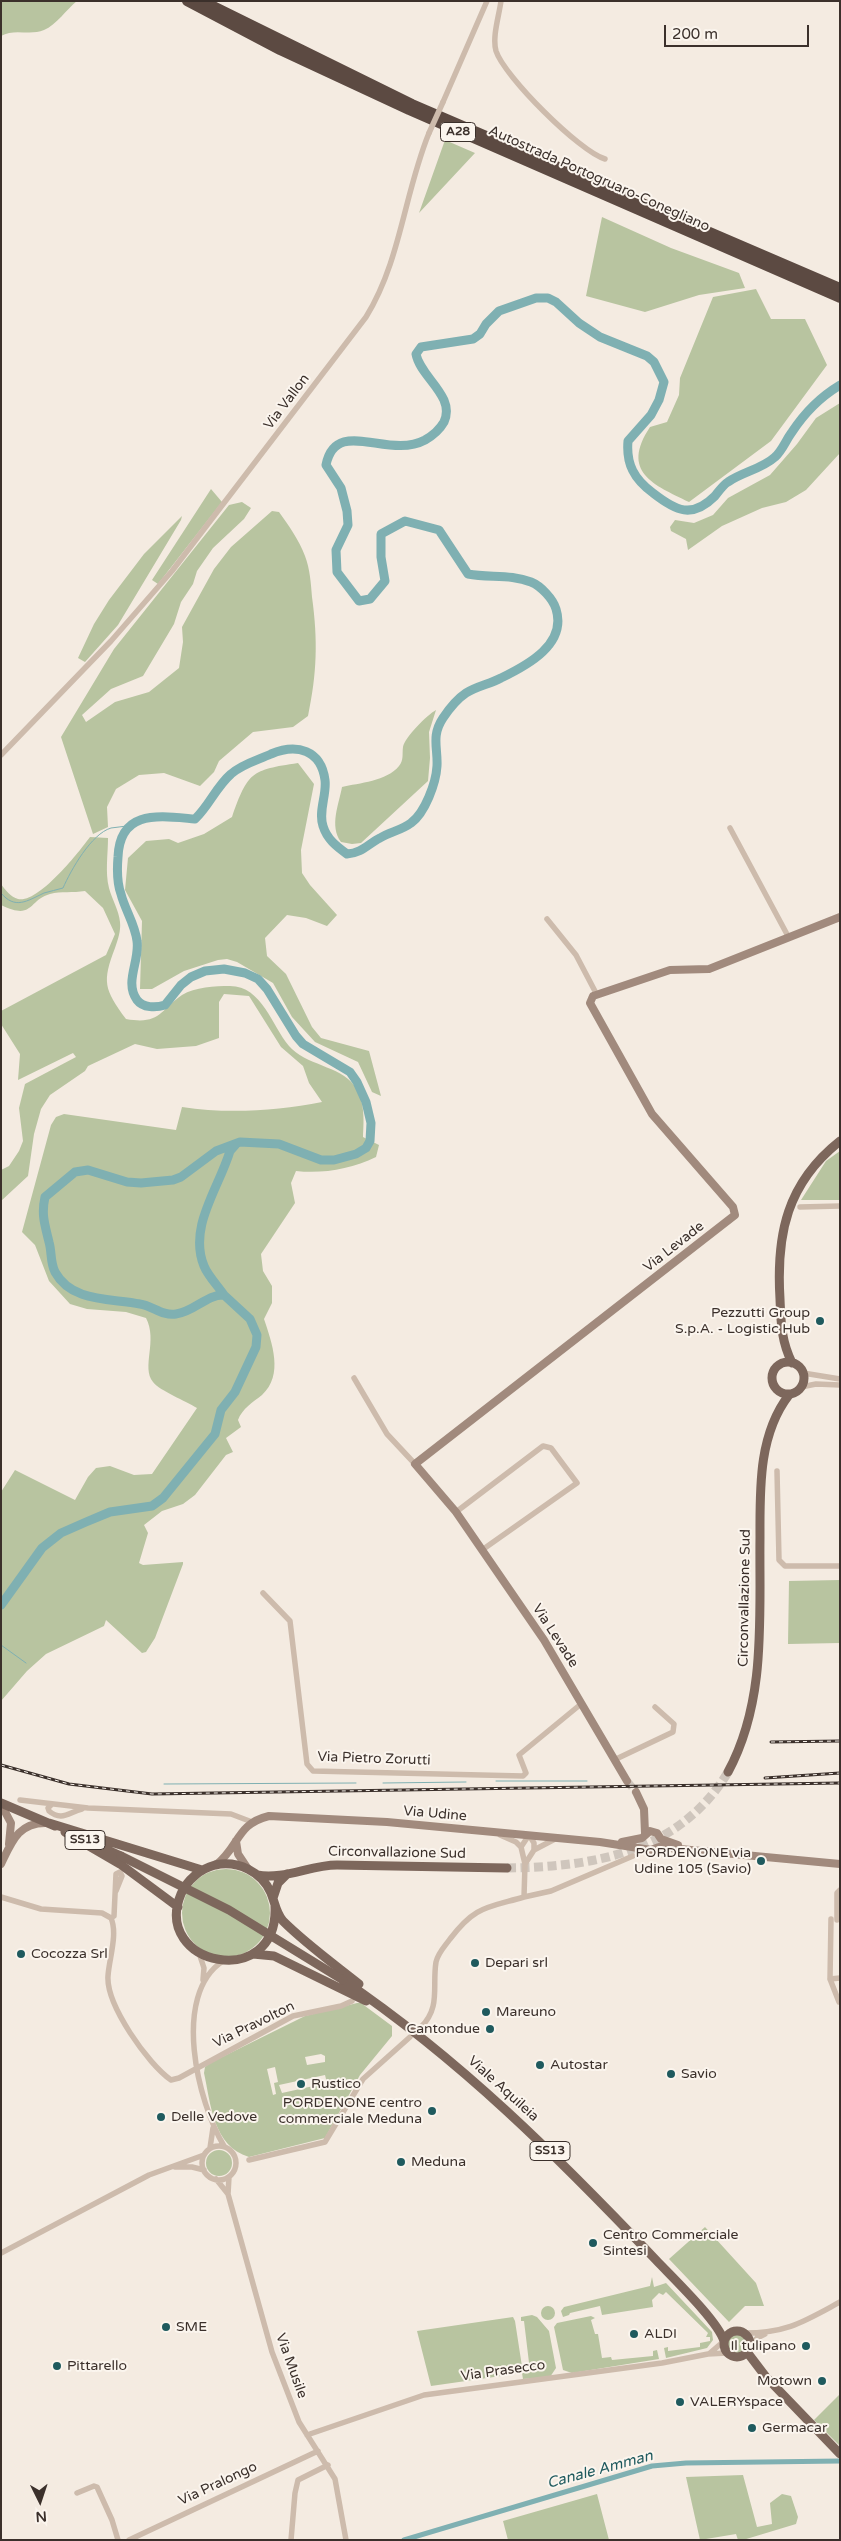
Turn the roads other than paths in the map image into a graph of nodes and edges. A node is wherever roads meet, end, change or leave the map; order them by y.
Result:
1 (188, 1) edge
2 (203, 1) edge
3 (487, 1) edge
4 (501, 1) edge
5 (605, 159) dead end
6 (734, 248) junction
7 (840, 288) edge
8 (840, 298) edge
9 (1, 755) edge
10 (730, 828) dead end
11 (840, 918) edge
12 (547, 919) dead end
13 (789, 938) junction
14 (597, 995) junction
15 (840, 1140) edge
16 (840, 1206) edge
17 (800, 1207) dead end
18 (782, 1342) junction
19 (792, 1362) junction
20 (780, 1364) junction
21 (803, 1373) junction
22 (354, 1378) dead end
23 (840, 1379) edge
24 (840, 1385) edge
25 (802, 1387) junction
26 (777, 1390) junction
27 (789, 1395) junction
28 (774, 1421) junction
29 (415, 1464) junction
30 (777, 1471) dead end
31 (456, 1512) junction
32 (482, 1550) junction
33 (840, 1566) edge
34 (263, 1593) dead end
35 (582, 1704) junction
36 (655, 1707) dead end
37 (614, 1760) junction
38 (728, 1772) tunnel mouth
39 (627, 1781) tunnel mouth
40 (636, 1792) tunnel mouth
41 (20, 1800) dead end
42 (1, 1804) edge
43 (52, 1804) junction
44 (105, 1808) junction
45 (240, 1817) junction
46 (252, 1822) junction
47 (49, 1824) junction
48 (243, 1830) junction
49 (491, 1832) junction
50 (646, 1834) junction
51 (530, 1835) junction
52 (559, 1838) junction
53 (236, 1841) junction
54 (660, 1843) junction
55 (615, 1844) junction
56 (521, 1847) junction
57 (644, 1847) junction
58 (8, 1850) junction
59 (534, 1850) junction
60 (633, 1856) dead end
61 (1, 1864) edge
62 (525, 1864) junction
63 (840, 1864) edge
64 (216, 1865) junction
65 (507, 1868) tunnel mouth
66 (248, 1869) junction
67 (202, 1870) junction
68 (287, 1874) junction
69 (257, 1875) junction
70 (840, 1890) edge
71 (116, 1891) dead end
72 (524, 1897) junction
73 (1, 1898) edge
74 (274, 1902) junction
75 (178, 1907) junction
76 (111, 1918) junction
77 (199, 1953) junction
78 (252, 1954) junction
79 (223, 1961) junction
80 (830, 1978) junction
81 (840, 1978) edge
82 (203, 1985) junction
83 (352, 2001) dead end
84 (838, 2002) dead end
85 (398, 2017) junction
86 (421, 2027) dead end
87 (410, 2037) dead end
88 (197, 2067) junction
89 (213, 2128) junction
90 (224, 2146) junction
91 (210, 2148) junction
92 (204, 2155) junction
93 (250, 2160) dead end
94 (171, 2167) junction
95 (204, 2170) junction
96 (229, 2177) junction
97 (216, 2180) junction
98 (228, 2194) junction
99 (1, 2253) edge
100 (691, 2297) junction
101 (840, 2302) edge
102 (740, 2332) junction
103 (767, 2333) junction
104 (724, 2341) junction
105 (748, 2350) junction
106 (708, 2354) junction
107 (731, 2355) junction
108 (766, 2377) junction
109 (307, 2435) junction
110 (318, 2451) junction
111 (839, 2453) edge
112 (328, 2465) junction
113 (77, 2493) dead end
114 (118, 2540) edge
115 (129, 2540) edge
116 (291, 2540) edge
117 (346, 2540) edge

1 - 6 highway, Autostrada Portogruaro-Conegliano / A28
2 - 6 highway, Autostrada Portogruaro-Conegliano / A28
3 - 9 street, Via Vallon, bridge
4 - 5 street
6 - 7 highway, Autostrada Portogruaro-Conegliano / A28
6 - 8 highway, Autostrada Portogruaro-Conegliano / A28
10 - 13 street
11 - 13 street
12 - 14 street
13 - 14 street
14 - 29 street, Via Levade
15 - 18 main road
16 - 17 street
18 - 19 main road
18 - 20 main road
19 - 20 main road
19 - 21 main road
20 - 26 main road
21 - 23 street
21 - 25 main road
22 - 29 street, Via Levade
24 - 25 street
25 - 27 main road
26 - 27 main road
26 - 28 main road
27 - 28 main road
28 - 38 main road, Circonvallazione Sud
29 - 31 street, Via Levade
30 - 33 street
31 - 32 street, Via Levade
31 - 32 street
32 - 35 street, Via Levade
34 - 35 street, Via Pietro Zorutti
35 - 37 street, Via Levade
36 - 37 street
37 - 39 street, Via Levade
40 - 50 street
41 - 43 street
42 - 47 main road, Viale Aquileia / SS13
42 - 58 street
43 - 44 street
43 - 44 street
44 - 45 street
45 - 46 street
45 - 48 street
46 - 48 street, Via Udine
46 - 49 street, Via Udine
47 - 58 street
47 - 67 main road
47 - 75 main road
47 - 85 main road, Viale Aquileia / SS13, bridge
48 - 53 street, Via Udine
49 - 51 street, Via Udine
49 - 56 street
50 - 54 street
50 - 55 street
50 - 57 street
51 - 52 street, Via Udine
51 - 56 street
51 - 59 street
52 - 55 street, Via Udine
52 - 59 street
53 - 64 street, Via Udine
53 - 66 street
54 - 57 street, Via Udine
54 - 63 street, Via Udine
55 - 57 street, Via Udine
56 - 62 street
58 - 61 street
59 - 62 street
60 - 72 street
62 - 72 street
64 - 66 main road
64 - 67 main road
65 - 68 main road, Circonvallazione Sud
66 - 69 main road
67 - 75 main road
68 - 69 main road, Circonvallazione Sud
68 - 74 main road
69 - 74 main road
70 - 80 street
71 - 76 street
72 - 86 street
73 - 76 street
74 - 78 main road
74 - 85 main road
75 - 77 main road
76 - 88 street
77 - 79 main road
77 - 82 street
78 - 79 main road
78 - 85 main road
79 - 82 street
80 - 81 street
80 - 84 street
82 - 88 street
83 - 88 street, Via Pravolton
85 - 100 main road, Viale Aquileia / SS13
87 - 93 street
88 - 89 street
89 - 90 street
89 - 91 street
90 - 91 street
90 - 96 street
91 - 92 street
92 - 94 street
92 - 95 street
94 - 95 street
94 - 99 street
95 - 97 street
96 - 97 street
96 - 98 street
97 - 98 street
98 - 109 street, Via Musile
100 - 102 main road, Viale Aquileia / SS13
100 - 104 main road, Viale Aquileia / SS13
101 - 103 street
102 - 103 street
102 - 104 main road
102 - 105 main road
103 - 105 street
104 - 106 street, Via Prasecco
104 - 107 main road, Viale Aquileia / SS13
105 - 107 main road
105 - 108 main road
106 - 107 street, Via Prasecco
106 - 109 street, Via Prasecco
107 - 108 main road
108 - 111 main road
109 - 110 street, Via Musile
110 - 112 street, Via Musile
110 - 115 street, Via Pralongo
112 - 116 street
112 - 117 street, Via Musile
113 - 114 street

